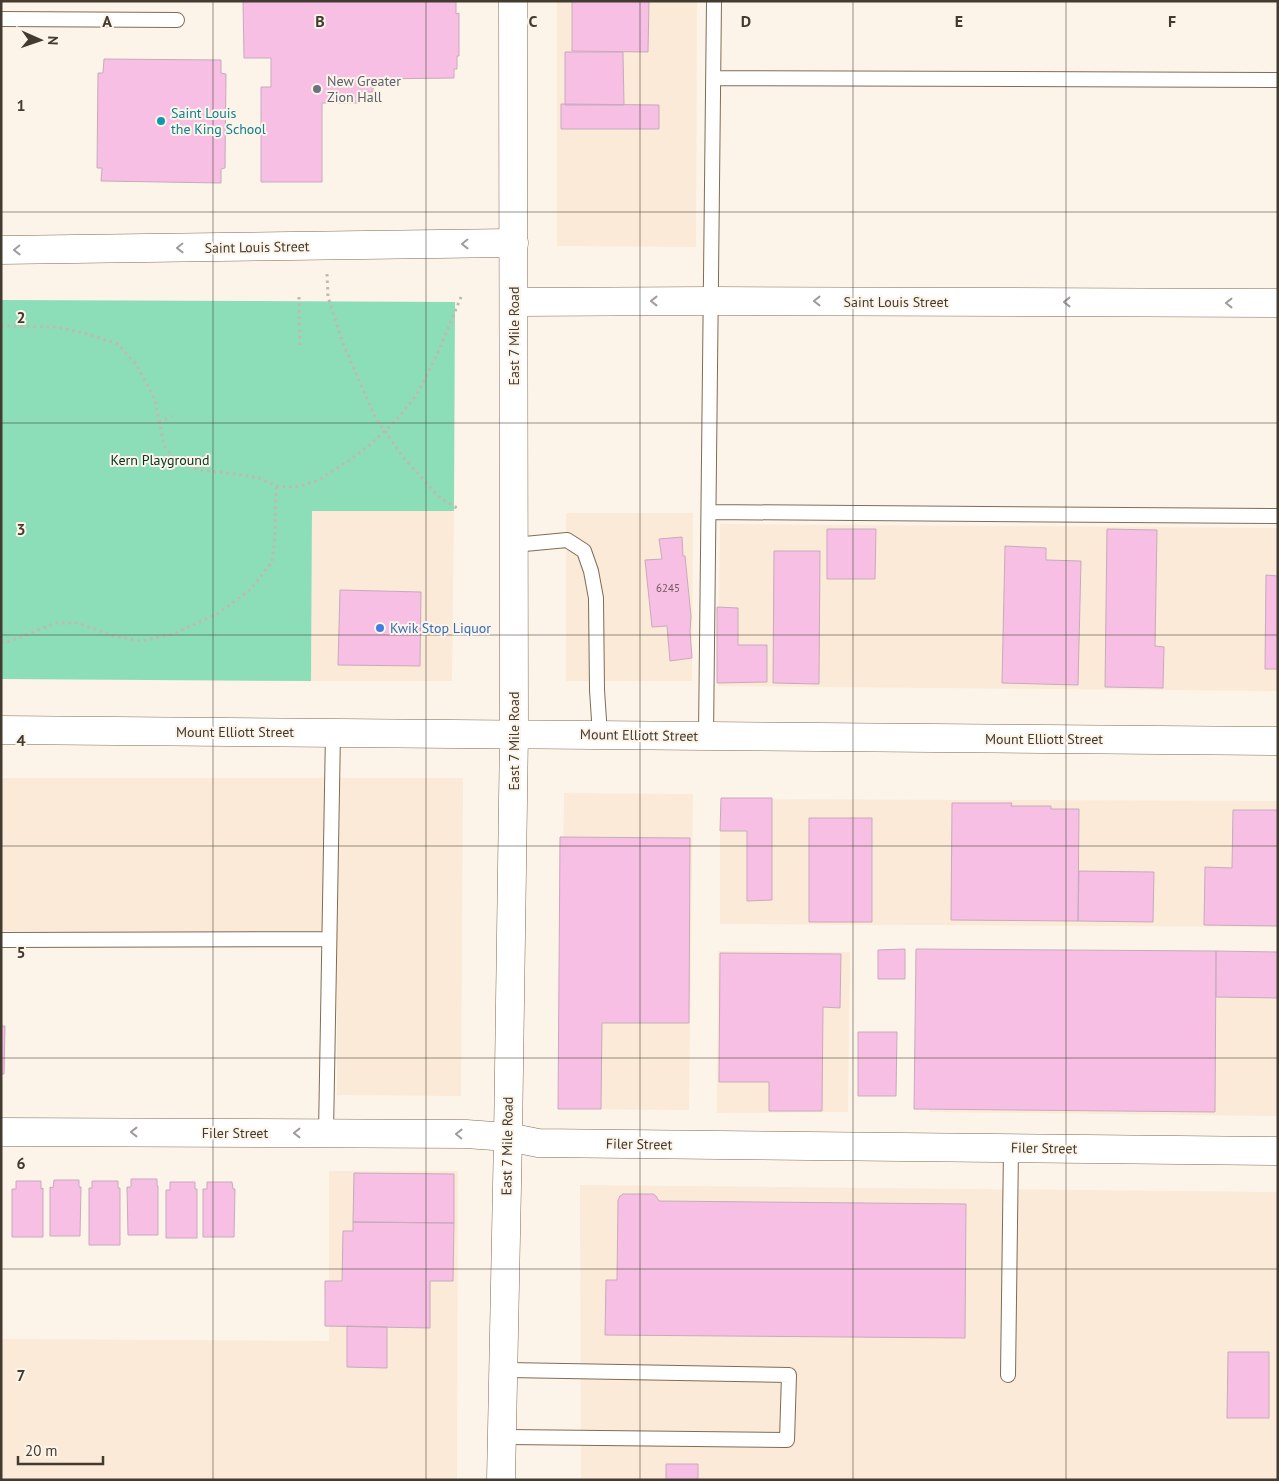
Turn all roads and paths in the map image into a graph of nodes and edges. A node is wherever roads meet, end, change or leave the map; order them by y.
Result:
1 (513, 1) edge
2 (714, 1) edge
3 (1, 19) edge
4 (178, 20) dead end
5 (714, 78) junction
6 (1278, 80) edge
7 (514, 243) junction
8 (326, 246) junction
9 (1, 250) edge
10 (299, 297) dead end
11 (461, 298) dead end
12 (712, 301) junction
13 (514, 302) junction
14 (1278, 303) edge
15 (1, 326) edge
16 (300, 349) dead end
17 (172, 416) dead end
18 (159, 422) junction
19 (385, 431) junction
20 (276, 486) junction
21 (460, 510) dead end
22 (709, 512) junction
23 (1278, 516) edge
24 (514, 545) junction
25 (1, 642) edge
26 (1, 730) edge
27 (333, 732) junction
28 (514, 734) junction
29 (600, 735) junction
30 (706, 736) junction
31 (1278, 741) edge
32 (329, 939) junction
33 (1, 940) edge
34 (1, 1132) edge
35 (326, 1133) junction
36 (508, 1137) junction
37 (1011, 1148) junction
38 (1278, 1151) edge
39 (502, 1370) junction
40 (1008, 1375) dead end
41 (501, 1437) junction
42 (501, 1480) edge

1 - 7 street, East 7 Mile Road
2 - 5 lane
3 - 4 lane
5 - 6 lane
5 - 12 lane
7 -> 8 street, Saint Louis Street
7 - 13 street, East 7 Mile Road
8 -> 9 street, Saint Louis Street
8 - 19 path
10 - 16 path
11 - 19 path
12 -> 13 street, Saint Louis Street
14 -> 12 street, Saint Louis Street
12 - 22 lane
13 - 24 street, East 7 Mile Road
15 - 18 path
17 - 18 path
18 - 20 path
19 - 20 path
19 - 21 path
20 - 25 path
22 - 23 lane
22 - 30 lane
24 - 28 street, East 7 Mile Road
24 - 29 lane
26 - 27 street, Mount Elliott Street
27 - 28 street, Mount Elliott Street
27 - 32 lane
28 - 29 street, Mount Elliott Street
28 - 36 street, East 7 Mile Road
29 - 30 street, Mount Elliott Street
30 - 31 street, Mount Elliott Street
32 - 33 lane
32 - 35 lane
35 -> 34 street, Filer Street
36 -> 35 street, Filer Street
36 - 37 street, Filer Street
36 - 39 street, East 7 Mile Road
37 - 38 street, Filer Street
37 - 40 lane
39 - 41 street, East 7 Mile Road
39 - 41 lane
41 - 42 street, East 7 Mile Road

